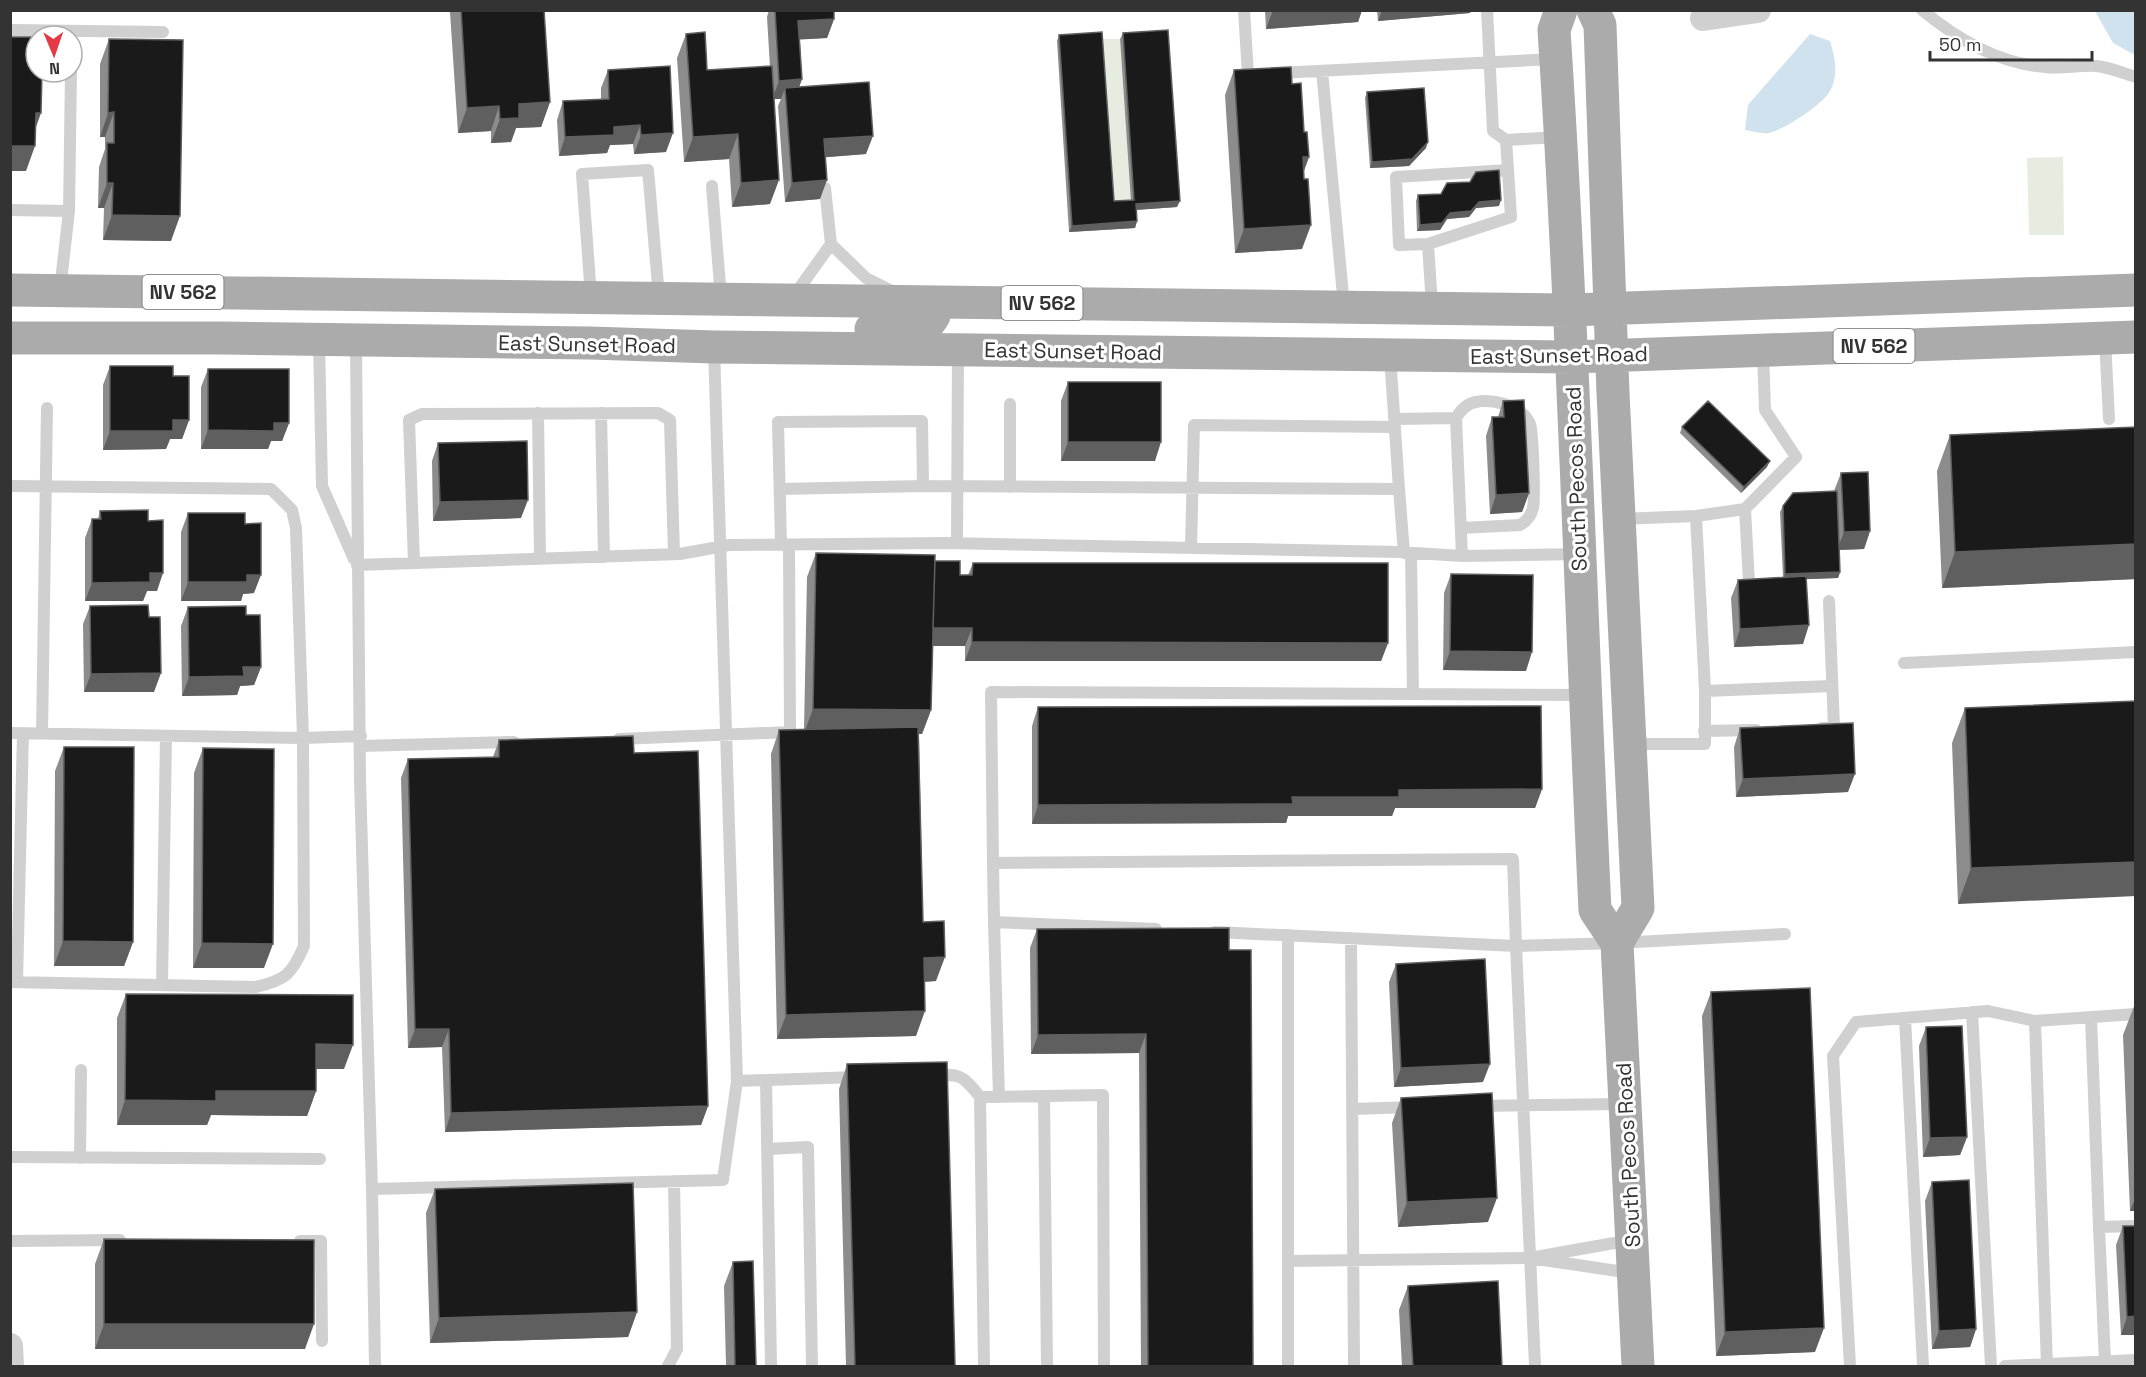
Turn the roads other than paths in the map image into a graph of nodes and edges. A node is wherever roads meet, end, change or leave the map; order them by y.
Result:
1 (1244, 10) edge
2 (1487, 10) edge
3 (1561, 10) edge
4 (1593, 10) edge
5 (1758, 10) edge
6 (1922, 10) edge
7 (1704, 18) dead end
8 (163, 32) dead end
9 (84, 33) edge
10 (1556, 59) junction
11 (1490, 62) junction
12 (1322, 71) junction
13 (2136, 77) edge
14 (71, 84) edge
15 (1561, 137) junction
16 (1506, 140) junction
17 (1508, 170) junction
18 (712, 186) dead end
19 (825, 188) edge
20 (10, 210) edge
21 (69, 211) junction
22 (831, 244) junction
23 (1428, 244) junction
24 (10, 290) edge
25 (2136, 290) edge
26 (60, 291) junction
27 (318, 294) junction
28 (355, 294) junction
29 (591, 297) junction
30 (659, 298) junction
31 (721, 299) junction
32 (791, 300) junction
33 (933, 302) junction
34 (1152, 304) junction
35 (1344, 307) junction
36 (1432, 308) junction
37 (1611, 309) junction
38 (1571, 310) junction
39 (2136, 327) edge
40 (10, 338) edge
41 (2120, 338) edge
42 (319, 339) junction
43 (356, 339) junction
44 (714, 347) junction
45 (790, 348) junction
46 (958, 350) junction
47 (1763, 350) junction
48 (1390, 355) junction
49 (1613, 356) junction
50 (1572, 357) junction
51 (1010, 404) dead end
52 (47, 408) dead end
53 (538, 413) junction
54 (601, 413) junction
55 (1456, 418) junction
56 (2109, 419) dead end
57 (1395, 423) junction
58 (10, 486) edge
59 (46, 486) junction
60 (923, 486) junction
61 (957, 487) junction
62 (1010, 487) junction
63 (1192, 488) junction
64 (780, 489) junction
65 (1399, 489) junction
66 (1745, 509) junction
67 (1696, 516) junction
68 (1619, 519) junction
69 (1461, 528) junction
70 (957, 543) junction
71 (785, 544) junction
72 (721, 547) junction
73 (1191, 548) junction
74 (1408, 553) junction
75 (674, 554) junction
76 (1579, 554) junction
77 (1462, 556) junction
78 (604, 557) junction
79 (540, 559) junction
80 (414, 563) junction
81 (357, 565) junction
82 (1749, 583) edge
83 (1829, 601) dead end
84 (2136, 652) edge
85 (1904, 663) dead end
86 (1832, 686) junction
87 (1705, 691) junction
88 (1413, 694) junction
89 (1585, 695) junction
90 (1811, 729) edge
91 (1763, 730) edge
92 (1704, 731) junction
93 (17, 733) edge
94 (42, 734) junction
95 (166, 736) junction
96 (727, 736) junction
97 (303, 738) junction
98 (608, 739) edge
99 (360, 741) junction
100 (522, 742) edge
101 (1630, 744) junction
102 (993, 863) junction
103 (994, 922) junction
104 (1170, 930) edge
105 (1206, 931) edge
106 (1785, 934) dead end
107 (1288, 935) junction
108 (1350, 938) junction
109 (1617, 943) junction
110 (1516, 946) junction
111 (14, 982) edge
112 (162, 985) junction
113 (1972, 1012) junction
114 (2136, 1014) edge
115 (2091, 1017) junction
116 (1905, 1018) junction
117 (2036, 1021) junction
118 (81, 1070) dead end
119 (917, 1076) edge
120 (870, 1077) edge
121 (766, 1080) junction
122 (737, 1081) junction
123 (1044, 1096) junction
124 (980, 1097) junction
125 (999, 1097) junction
126 (1625, 1104) junction
127 (1523, 1105) junction
128 (1466, 1106) edge
129 (1431, 1107) edge
130 (1352, 1108) junction
131 (767, 1149) junction
132 (10, 1157) edge
133 (80, 1158) junction
134 (320, 1159) dead end
135 (674, 1181) junction
136 (372, 1189) junction
137 (2136, 1226) edge
138 (2099, 1227) junction
139 (133, 1240) edge
140 (1632, 1240) junction
141 (10, 1241) edge
142 (286, 1241) edge
143 (1530, 1258) junction
144 (1288, 1261) junction
145 (1353, 1261) junction
146 (1634, 1273) junction
147 (322, 1341) dead end
148 (10, 1346) edge
149 (2136, 1360) edge
150 (2104, 1361) junction
151 (11, 1366) edge
152 (375, 1366) edge
153 (669, 1366) edge
154 (771, 1366) edge
155 (812, 1366) edge
156 (984, 1366) edge
157 (1047, 1366) edge
158 (1104, 1366) edge
159 (1288, 1366) edge
160 (1354, 1366) edge
161 (1535, 1366) edge
162 (1638, 1366) edge
163 (1851, 1366) edge
164 (1923, 1366) edge
165 (1991, 1366) edge
166 (2005, 1366) edge
167 (2047, 1366) edge

1 - 12 lane
2 - 11 lane
3 - 10 main road, South Pecos Road
4 - 37 main road, South Pecos Road
5 - 7 street
6 - 13 lane
8 - 9 lane
10 - 11 lane
10 - 15 main road, South Pecos Road
11 - 12 lane
11 - 16 lane
12 - 35 lane
14 - 21 lane
15 - 16 lane
15 - 38 main road, South Pecos Road
16 - 17 lane
17 - 23 lane
17 - 23 lane
18 - 31 lane
19 - 22 lane
20 - 21 lane
21 - 26 lane
22 - 32 lane
22 - 33 lane
23 - 36 lane
24 - 26 main road, NV 562
25 - 37 main road, NV 562
26 - 27 main road, NV 562
27 - 28 main road, NV 562
27 - 42 main road
28 - 29 main road, NV 562
28 - 43 main road
29 - 30 main road, NV 562
29 - 30 lane
30 - 31 main road, NV 562
31 - 32 main road, NV 562
32 - 33 main road, NV 562
33 - 34 main road, NV 562
33 - 45 main road
34 - 35 main road, NV 562
34 - 46 main road
35 - 36 main road, NV 562
36 - 38 main road, NV 562
37 - 38 main road, NV 562
37 - 49 main road, South Pecos Road
38 - 50 main road, South Pecos Road
39 - 41 main road, East Sunset Road
40 - 42 main road, East Sunset Road / NV 562
41 - 47 main road, East Sunset Road / NV 562
41 - 56 lane
42 - 43 main road, East Sunset Road / NV 562
42 - 81 lane
43 - 44 main road, East Sunset Road / NV 562
43 - 81 lane
44 - 45 main road, East Sunset Road / NV 562
44 - 72 lane
45 - 46 main road, East Sunset Road / NV 562
46 - 48 main road, East Sunset Road / NV 562
46 - 61 lane
47 - 49 main road, East Sunset Road / NV 562
47 - 66 lane
48 - 50 main road, East Sunset Road / NV 562
48 - 57 lane
49 - 50 main road, East Sunset Road / NV 562
49 - 68 main road, South Pecos Road
50 - 76 main road, South Pecos Road
51 - 62 lane
52 - 59 lane
53 - 54 lane
53 - 79 lane
53 - 80 lane
54 - 75 lane
54 - 78 lane
55 - 57 lane
55 - 69 lane
55 - 69 lane
57 - 63 lane
57 - 65 lane
58 - 59 lane
59 - 94 lane
59 - 97 lane
60 - 61 lane
60 - 64 lane
60 - 64 lane
61 - 62 lane
61 - 70 lane
62 - 63 lane
63 - 65 lane
63 - 73 lane
64 - 71 lane
65 - 74 lane
66 - 67 lane
66 - 82 lane
67 - 68 lane
67 - 87 lane
68 - 101 main road, South Pecos Road
69 - 77 lane
70 - 71 lane
70 - 73 lane
71 - 72 lane
71 - 96 lane
72 - 75 lane
72 - 96 lane
73 - 74 lane
74 - 77 lane
74 - 88 lane
75 - 78 lane
76 - 77 lane
76 - 89 main road, South Pecos Road
78 - 79 lane
79 - 80 lane
80 - 81 lane
81 - 99 lane
83 - 86 lane
84 - 85 lane
86 - 87 lane
86 - 90 lane
87 - 92 lane
88 - 89 lane
88 - 102 lane
89 - 109 main road, South Pecos Road
91 - 92 lane
92 - 101 lane
93 - 94 lane
93 - 111 lane
94 - 95 lane
95 - 97 lane
95 - 112 lane
96 - 98 lane
96 - 122 lane
97 - 99 lane
97 - 112 lane
99 - 100 lane
99 - 136 lane
101 - 109 main road, South Pecos Road
102 - 103 lane
102 - 110 lane
103 - 104 lane
103 - 125 lane
105 - 107 lane
106 - 109 lane
107 - 108 lane
107 - 144 lane
108 - 110 lane
108 - 130 lane
109 - 110 lane
109 - 126 main road, South Pecos Road
110 - 127 lane
111 - 112 lane
113 - 116 lane
113 - 117 lane
113 - 165 lane
114 - 115 lane
115 - 117 lane
115 - 138 lane
116 - 163 lane
116 - 164 lane
117 - 167 lane
118 - 133 lane
119 - 124 lane
120 - 121 lane
121 - 122 lane
121 - 131 lane
122 - 135 lane
123 - 125 lane
123 - 157 lane
123 - 158 lane
124 - 125 lane
124 - 156 lane
126 - 127 lane
126 - 140 main road, South Pecos Road
127 - 128 lane
127 - 143 lane
129 - 130 lane
130 - 145 lane
131 - 154 lane
131 - 155 lane
132 - 133 lane
133 - 134 lane
135 - 136 lane
135 - 153 lane
136 - 152 lane
137 - 138 lane
138 - 150 lane
139 - 141 lane
140 - 143 lane
140 - 146 main road, South Pecos Road
142 - 147 lane
143 - 145 lane
143 - 146 lane
143 - 161 lane
144 - 145 lane
144 - 159 lane
145 - 160 lane
146 - 162 main road, South Pecos Road
148 - 151 street
149 - 150 lane
150 - 167 lane
166 - 167 lane

